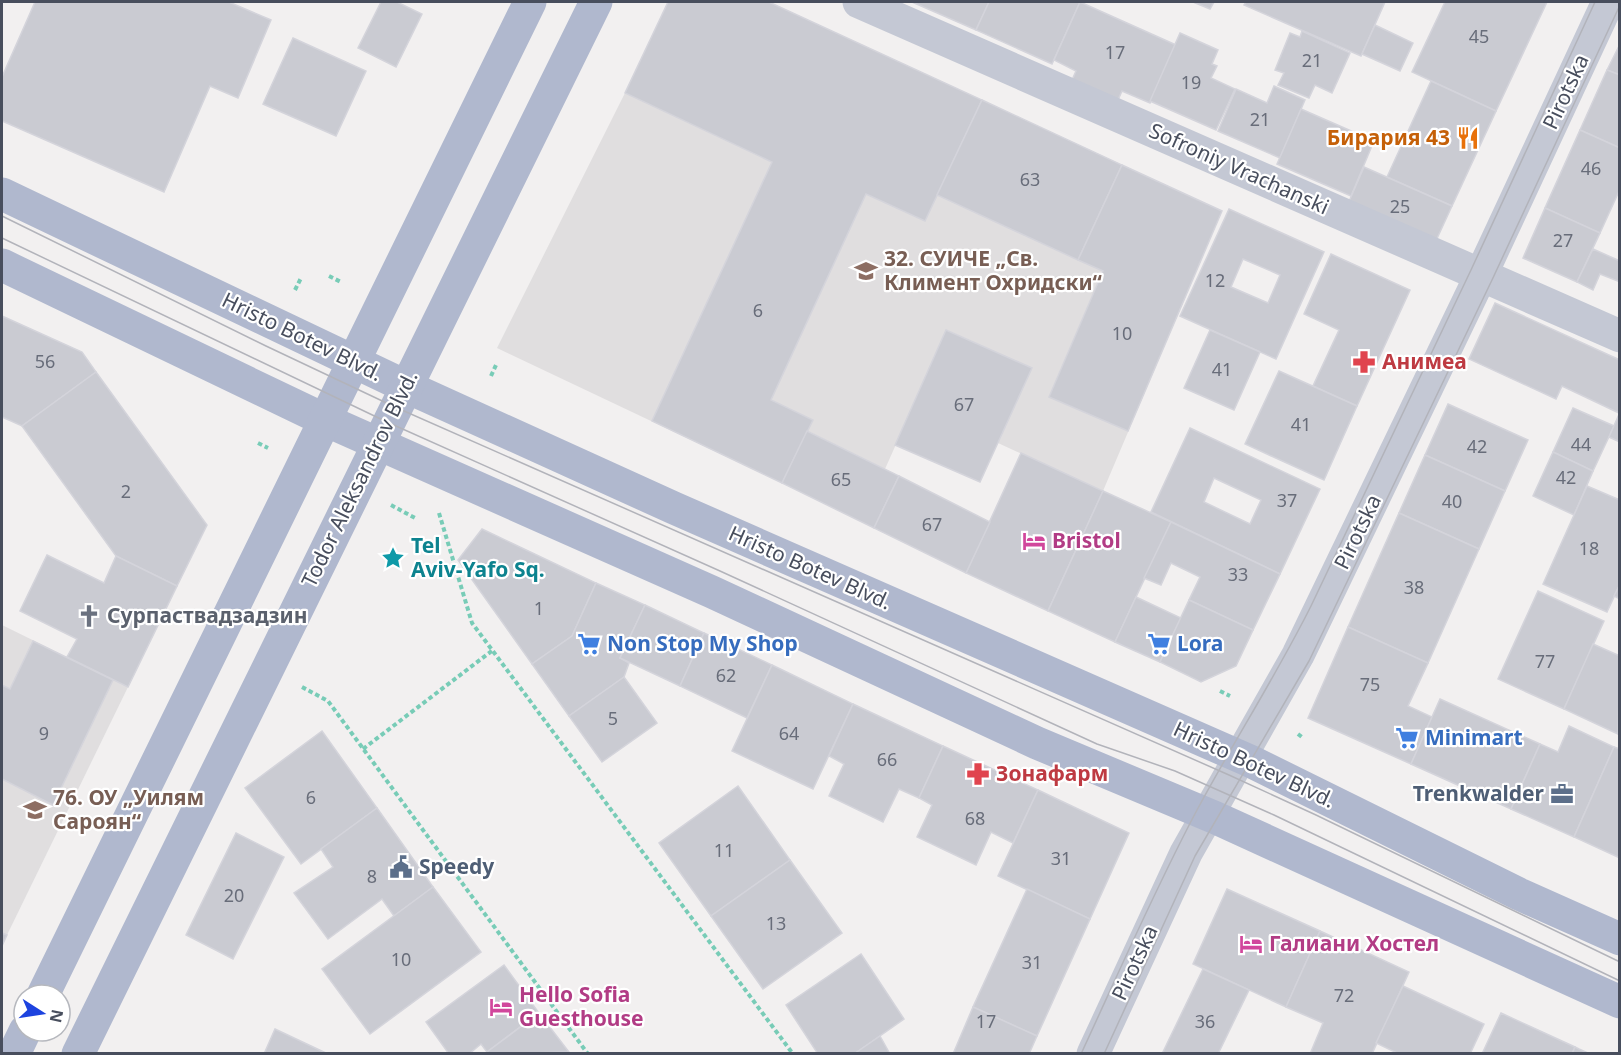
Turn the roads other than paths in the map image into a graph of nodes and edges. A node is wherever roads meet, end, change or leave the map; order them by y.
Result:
1 (530, 2) edge
2 (596, 2) edge
3 (859, 2) edge
4 (1608, 2) edge
5 (2, 194) edge
6 (2, 265) edge
7 (1481, 275) junction
8 (1620, 336) edge
9 (353, 361) junction
10 (405, 386) junction
11 (326, 420) junction
12 (377, 444) junction
13 (1239, 756) junction
14 (1207, 814) junction
15 (1620, 939) edge
16 (49, 983) edge
17 (1620, 1002) edge
18 (78, 1053) edge
19 (1093, 1053) edge

1 - 9 main road
2 - 10 main road, Todor Aleksandrov Blvd.
3 - 7 street, Sofroniy Vrachanski
4 - 7 street, Pirotska
5 - 9 main road, Hristo Botev Blvd.
6 - 11 main road
7 - 8 street, Sofroniy Vrachanski
7 - 13 street, Pirotska
9 - 10 main road, Hristo Botev Blvd.
9 - 11 main road
10 - 12 main road, Todor Aleksandrov Blvd.
10 - 13 main road, Hristo Botev Blvd.
11 - 12 main road
11 - 16 main road
12 - 14 main road
12 - 18 main road, Todor Aleksandrov Blvd.
13 - 14 street, Pirotska
13 - 15 main road, Hristo Botev Blvd.
14 - 17 main road
14 - 19 street, Pirotska

